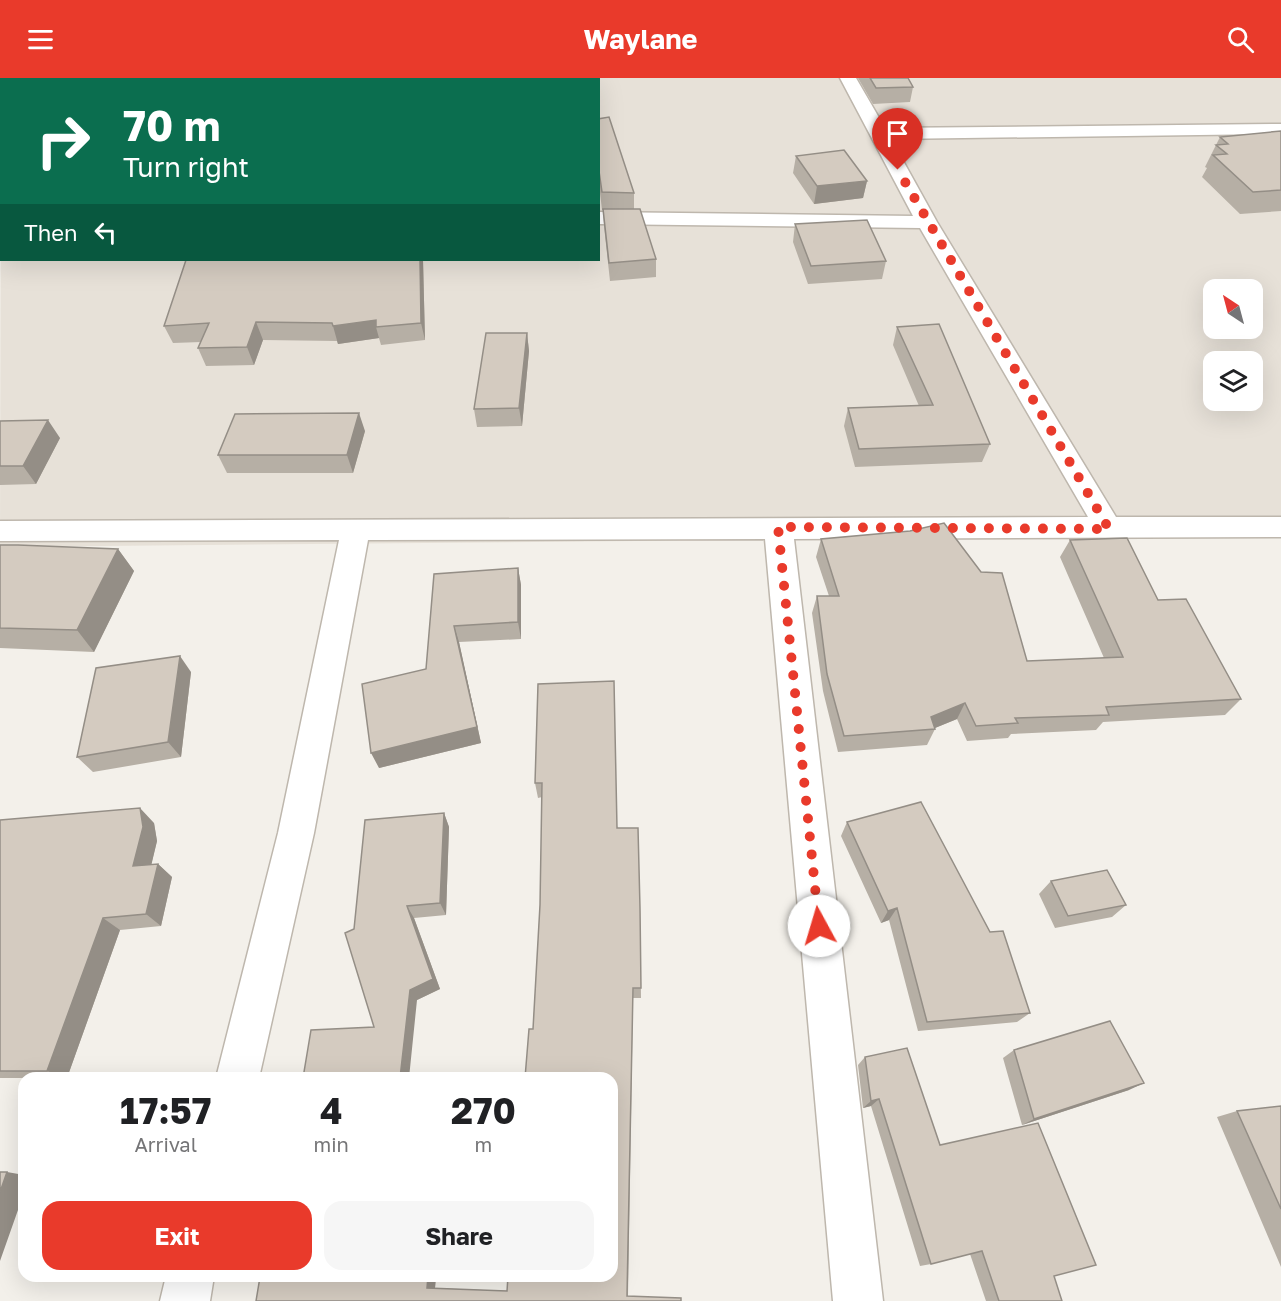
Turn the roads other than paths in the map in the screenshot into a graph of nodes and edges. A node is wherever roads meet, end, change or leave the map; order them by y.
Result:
1 (848, 78) edge
2 (1281, 129) edge
3 (878, 134) junction
4 (600, 218) edge
5 (927, 222) junction
6 (778, 527) junction
7 (1281, 527) edge
8 (356, 529) junction
9 (1109, 529) junction
10 (0, 531) edge
11 (239, 1072) edge
12 (189, 1282) edge
13 (185, 1301) edge
14 (858, 1301) edge

1 - 3 street
2 - 3 street
3 - 5 street
4 - 5 street
5 - 9 street
6 - 8 street
6 - 9 street
6 - 14 street
7 - 9 street
8 - 10 street
8 - 11 street
12 - 13 street

